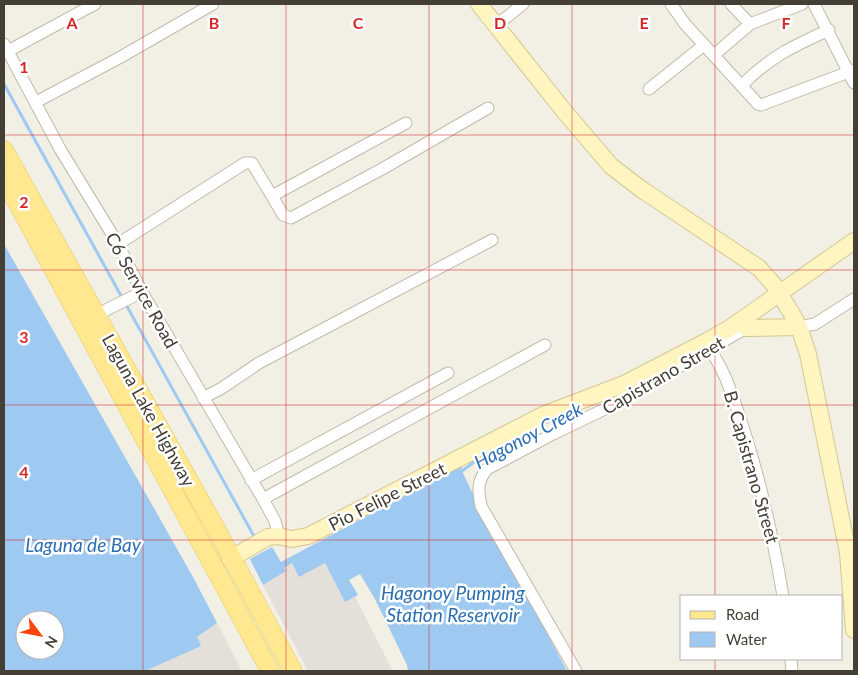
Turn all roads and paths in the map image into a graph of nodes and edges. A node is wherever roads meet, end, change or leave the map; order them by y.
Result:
1 (94, 4) edge
2 (213, 4) edge
3 (479, 4) edge
4 (523, 4) edge
5 (671, 4) edge
6 (731, 4) edge
7 (802, 4) edge
8 (814, 4) edge
9 (750, 24) junction
10 (497, 25) junction
11 (829, 30) junction
12 (704, 45) junction
13 (6, 47) edge
14 (714, 55) junction
15 (851, 71) edge
16 (854, 83) edge
17 (742, 84) junction
18 (649, 89) dead end
19 (36, 102) junction
20 (488, 108) dead end
21 (406, 123) dead end
22 (4, 150) edge
23 (4, 182) edge
24 (272, 196) junction
25 (492, 240) dead end
26 (854, 241) edge
27 (118, 244) junction
28 (807, 273) junction
29 (765, 274) junction
30 (139, 294) junction
31 (854, 299) edge
32 (789, 308) junction
33 (96, 317) junction
34 (746, 328) joint
35 (546, 345) dead end
36 (709, 345) junction
37 (448, 372) dead end
38 (203, 398) junction
39 (548, 425) junction
40 (251, 480) junction
41 (263, 500) junction
42 (274, 536) junction
43 (237, 555) junction
44 (783, 595) edge
45 (854, 630) edge
46 (270, 671) edge
47 (293, 671) edge
48 (576, 671) edge

1 - 13 street
2 - 19 street
3 - 10 main road
4 - 10 street
5 - 12 street
6 - 9 street
7 - 9 street
8 - 11 street
9 - 14 street
10 - 29 main road
11 - 15 street
11 - 17 street
12 - 14 street
12 - 18 street
13 - 19 street, C6 Service Road
14 - 17 street
15 - 16 street
15 - 17 street
19 - 27 street, C6 Service Road
20 - 24 street
21 - 24 street
22 - 33 main road, Laguna Lake Highway
23 - 33 main road, Laguna Lake Highway
24 - 27 street
25 - 38 street
26 - 28 main road, Pio Felipe Street
27 - 30 street, C6 Service Road
28 - 29 main road
28 - 32 main road, Pio Felipe Street
29 - 32 main road
30 - 33 street
30 - 38 street, C6 Service Road
31 - 32 street
32 - 34 main road
32 - 36 main road, Pio Felipe Street
32 - 45 main road
33 - 43 main road, Laguna Lake Highway
33 - 46 main road, Laguna Lake Highway
34 - 36 street, Capistrano Street
35 - 41 street
36 - 39 main road, Pio Felipe Street
36 - 44 street, B. Capistrano Street
37 - 40 street
38 - 40 street, C6 Service Road
39 - 42 main road, Pio Felipe Street
39 - 48 street
40 - 41 street, C6 Service Road
41 - 42 street, C6 Service Road
42 - 43 main road
43 - 47 main road, Laguna Lake Highway

